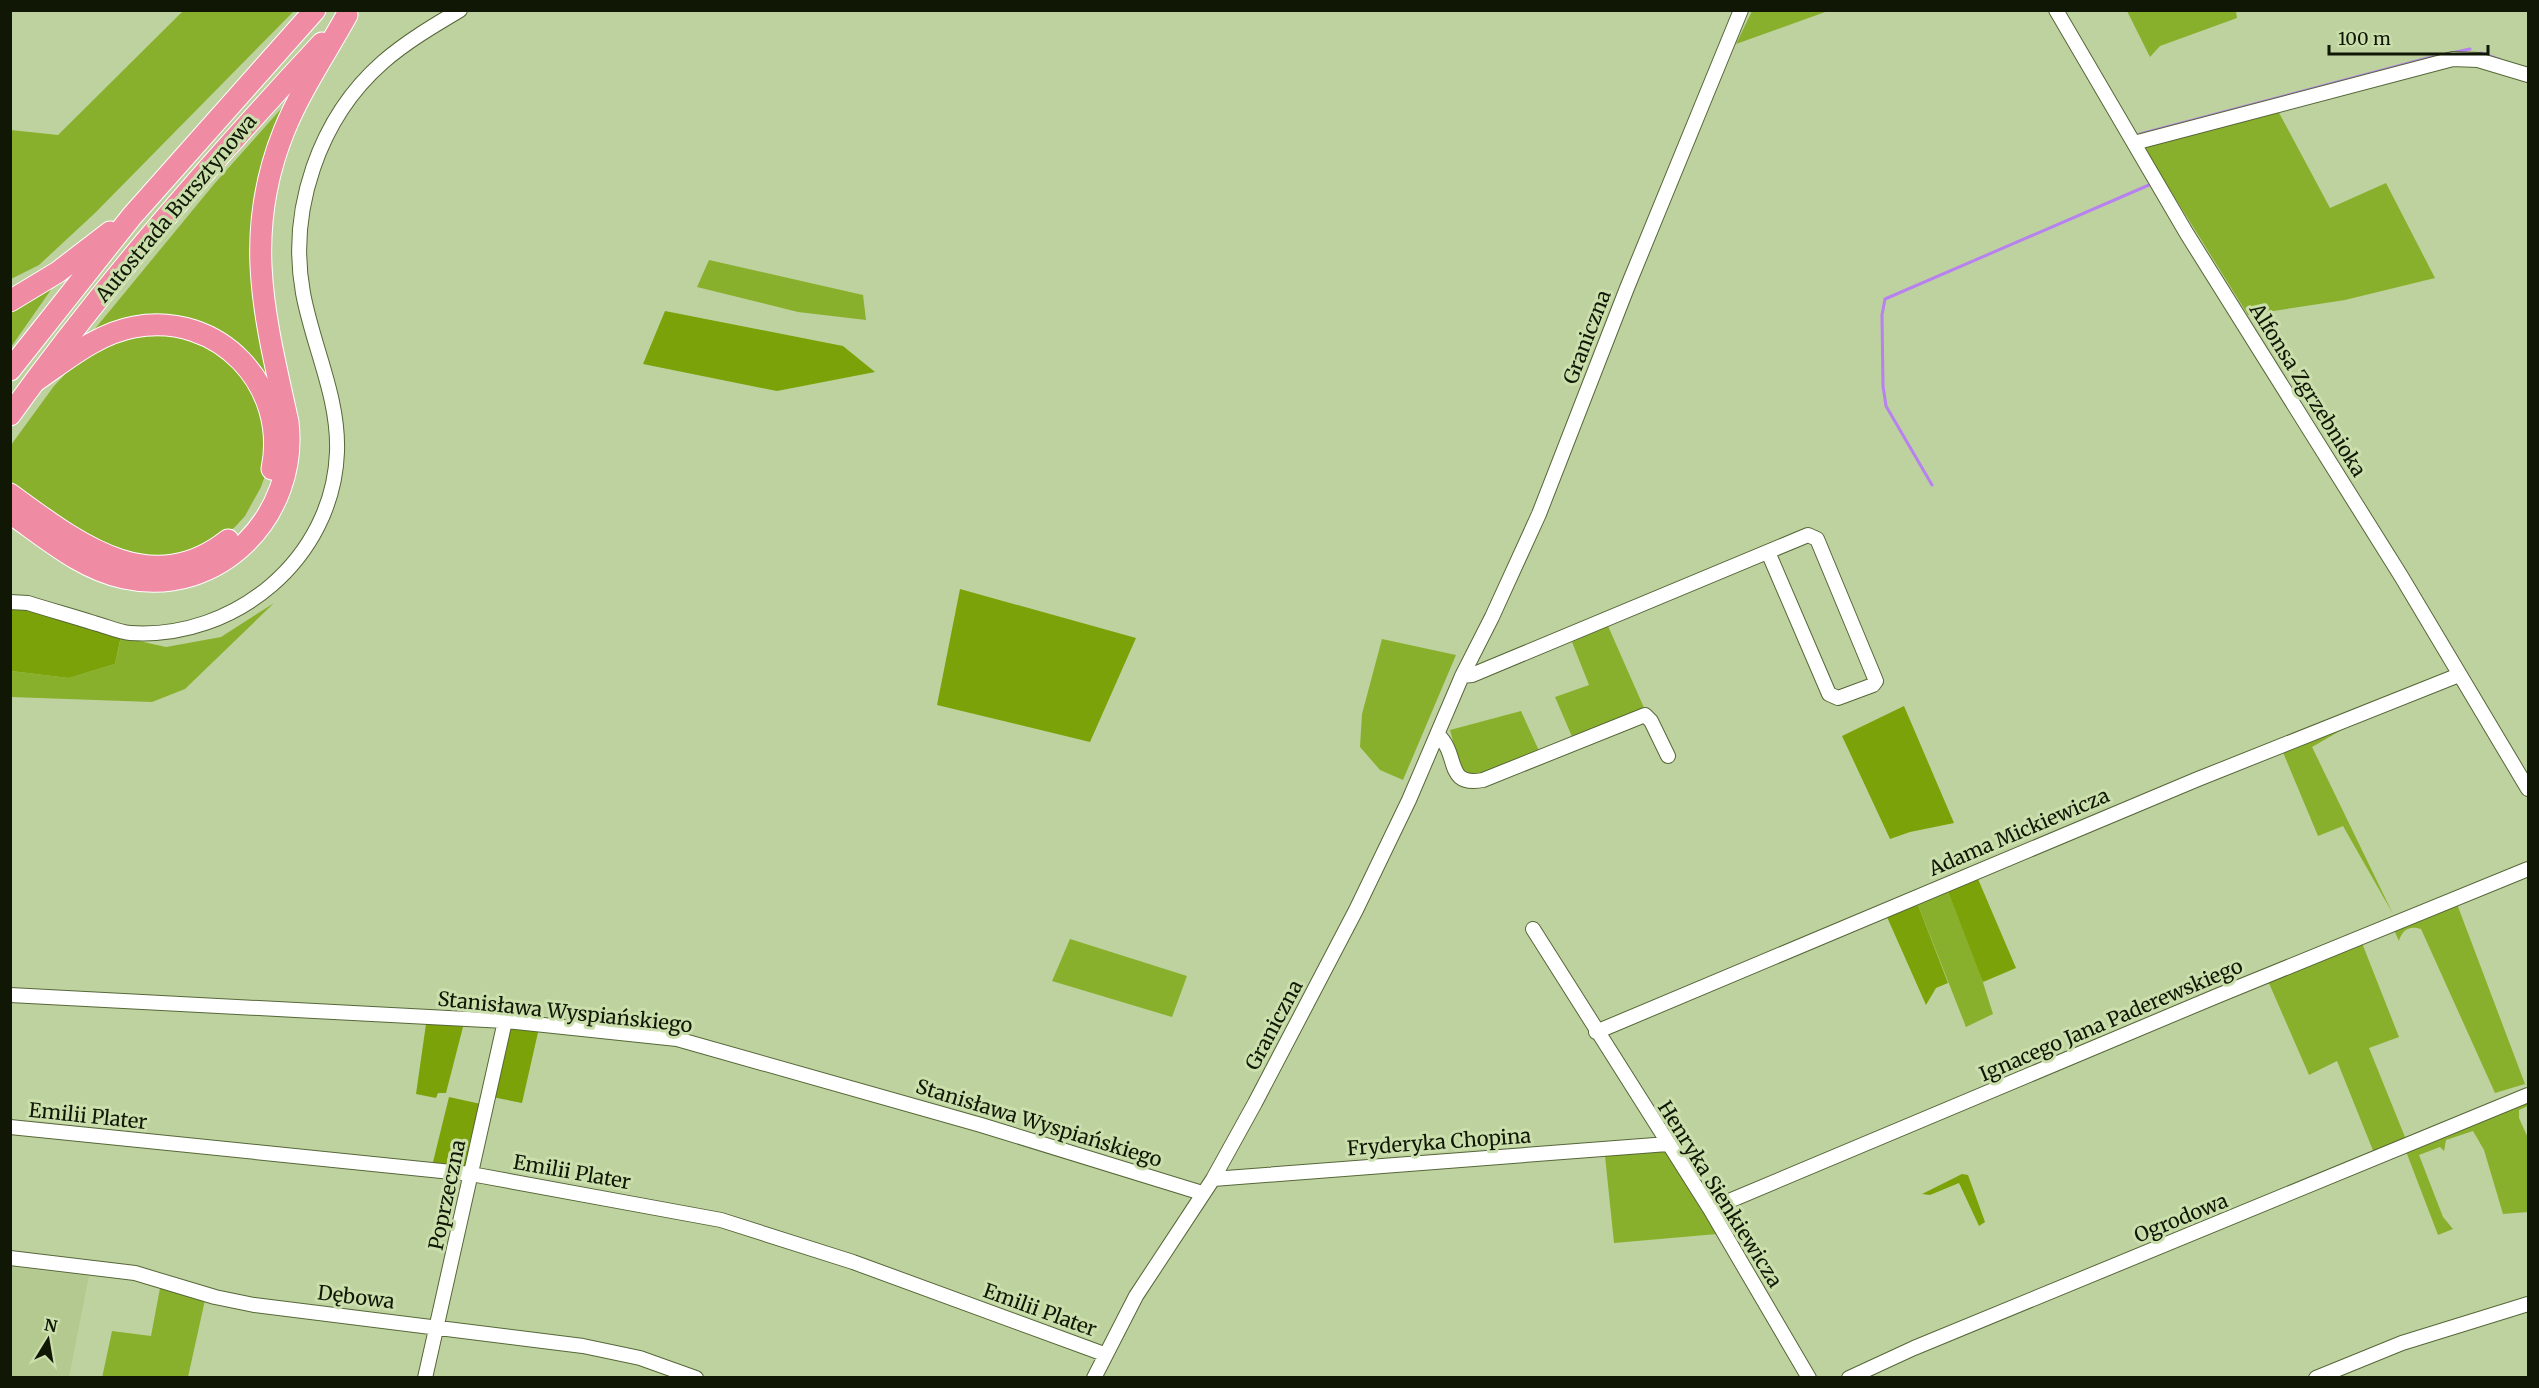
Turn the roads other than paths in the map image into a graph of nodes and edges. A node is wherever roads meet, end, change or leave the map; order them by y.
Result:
1 (315, 10) edge
2 (460, 10) edge
3 (1741, 10) edge
4 (2056, 10) edge
5 (350, 13) edge
6 (2529, 75) edge
7 (2134, 143) junction
8 (132, 216) junction
9 (10, 301) edge
10 (10, 370) edge
11 (34, 382) junction
12 (10, 415) edge
13 (10, 494) edge
14 (10, 513) edge
15 (1768, 552) junction
16 (10, 602) edge
17 (2459, 675) junction
18 (1462, 676) junction
19 (1438, 735) junction
20 (1668, 756) dead end
21 (2529, 789) edge
22 (2529, 869) edge
23 (1533, 929) dead end
24 (10, 995) edge
25 (505, 1021) junction
26 (1596, 1032) junction
27 (2529, 1095) edge
28 (10, 1127) edge
29 (1668, 1144) junction
30 (471, 1174) junction
31 (1213, 1179) junction
32 (1202, 1192) junction
33 (1710, 1209) junction
34 (10, 1258) edge
35 (2529, 1304) edge
36 (437, 1326) junction
37 (1104, 1354) junction
38 (426, 1377) edge
39 (696, 1377) edge
40 (1094, 1377) edge
41 (1809, 1377) edge
42 (1849, 1377) edge
43 (2316, 1377) edge

1 - 8 highway, Autostrada Bursztynowa
2 - 16 street
3 - 18 street, Graniczna
4 - 7 street, Alfonsa Zgrzebnioka
5 - 11 highway, Autostrada Bursztynowa
5 - 14 highway
6 - 7 street
7 - 17 street, Alfonsa Zgrzebnioka
8 - 9 highway
8 - 10 highway, Autostrada Bursztynowa
11 - 12 highway, Autostrada Bursztynowa
11 - 13 highway
15 - 15 street
15 - 18 street
17 - 21 street, Alfonsa Zgrzebnioka
17 - 26 street, Adama Mickiewicza
18 - 19 street, Graniczna
19 - 20 street
19 - 31 street, Graniczna
22 - 33 street, Ignacego Jana Paderewskiego
23 - 26 street, Henryka Sienkiewicza
24 - 25 street, Stanisława Wyspiańskiego
25 - 30 street, Poprzeczna
25 - 32 street, Stanisława Wyspiańskiego
26 - 29 street, Henryka Sienkiewicza
27 - 42 street, Ogrodowa
28 - 30 street, Emilii Plater
29 - 31 street, Fryderyka Chopina
29 - 33 street, Henryka Sienkiewicza
30 - 36 street, Poprzeczna
30 - 37 street, Emilii Plater
31 - 32 street, Graniczna
32 - 37 street, Graniczna
33 - 41 street, Henryka Sienkiewicza
34 - 36 street, Dębowa
35 - 43 street
36 - 38 street, Poprzeczna
36 - 39 street, Dębowa
37 - 40 street, Graniczna

